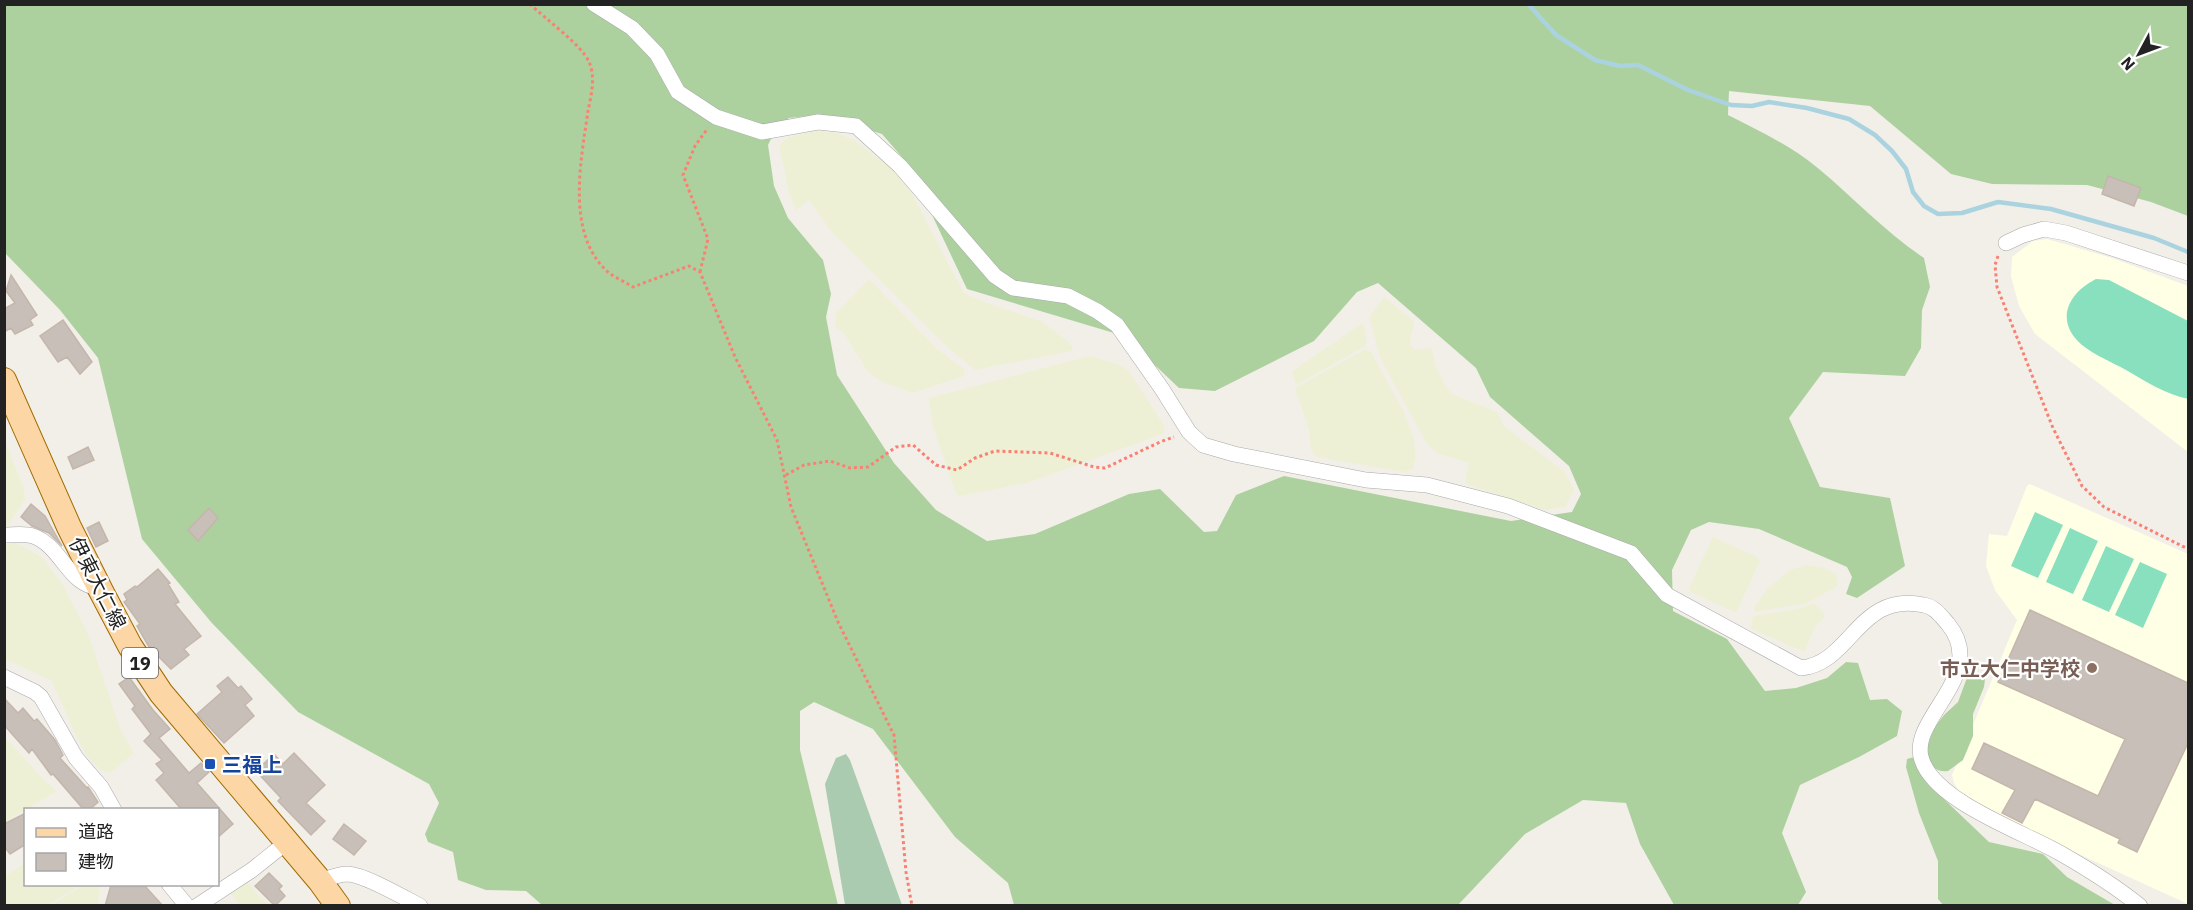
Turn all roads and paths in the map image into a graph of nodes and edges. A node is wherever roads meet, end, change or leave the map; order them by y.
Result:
1 (530, 4) edge
2 (594, 4) edge
3 (716, 117) junction
4 (2006, 243) joint
5 (700, 272) junction
6 (2188, 273) edge
7 (4, 380) edge
8 (1189, 432) junction
9 (786, 475) junction
10 (4, 535) edge
11 (2188, 549) edge
12 (100, 588) junction
13 (4, 677) edge
14 (113, 808) edge
15 (287, 842) junction
16 (320, 881) junction
17 (170, 886) edge
18 (188, 906) edge
19 (197, 906) edge
20 (338, 906) edge
21 (420, 906) edge
22 (912, 906) edge
23 (2140, 906) edge

1 - 5 path
2 - 3 street
3 - 5 path
3 - 8 street
4 - 6 street
4 - 11 path
5 - 9 path
7 - 12 main road, 伊東大仁線 / 19
8 - 9 path
8 - 23 street
9 - 22 path
10 - 12 street
12 - 15 main road, 伊東大仁線 / 19
13 - 14 street
15 - 16 main road, 伊東大仁線 / 19
15 - 19 street
16 - 20 main road, 伊東大仁線 / 19
16 - 21 street
17 - 18 street

